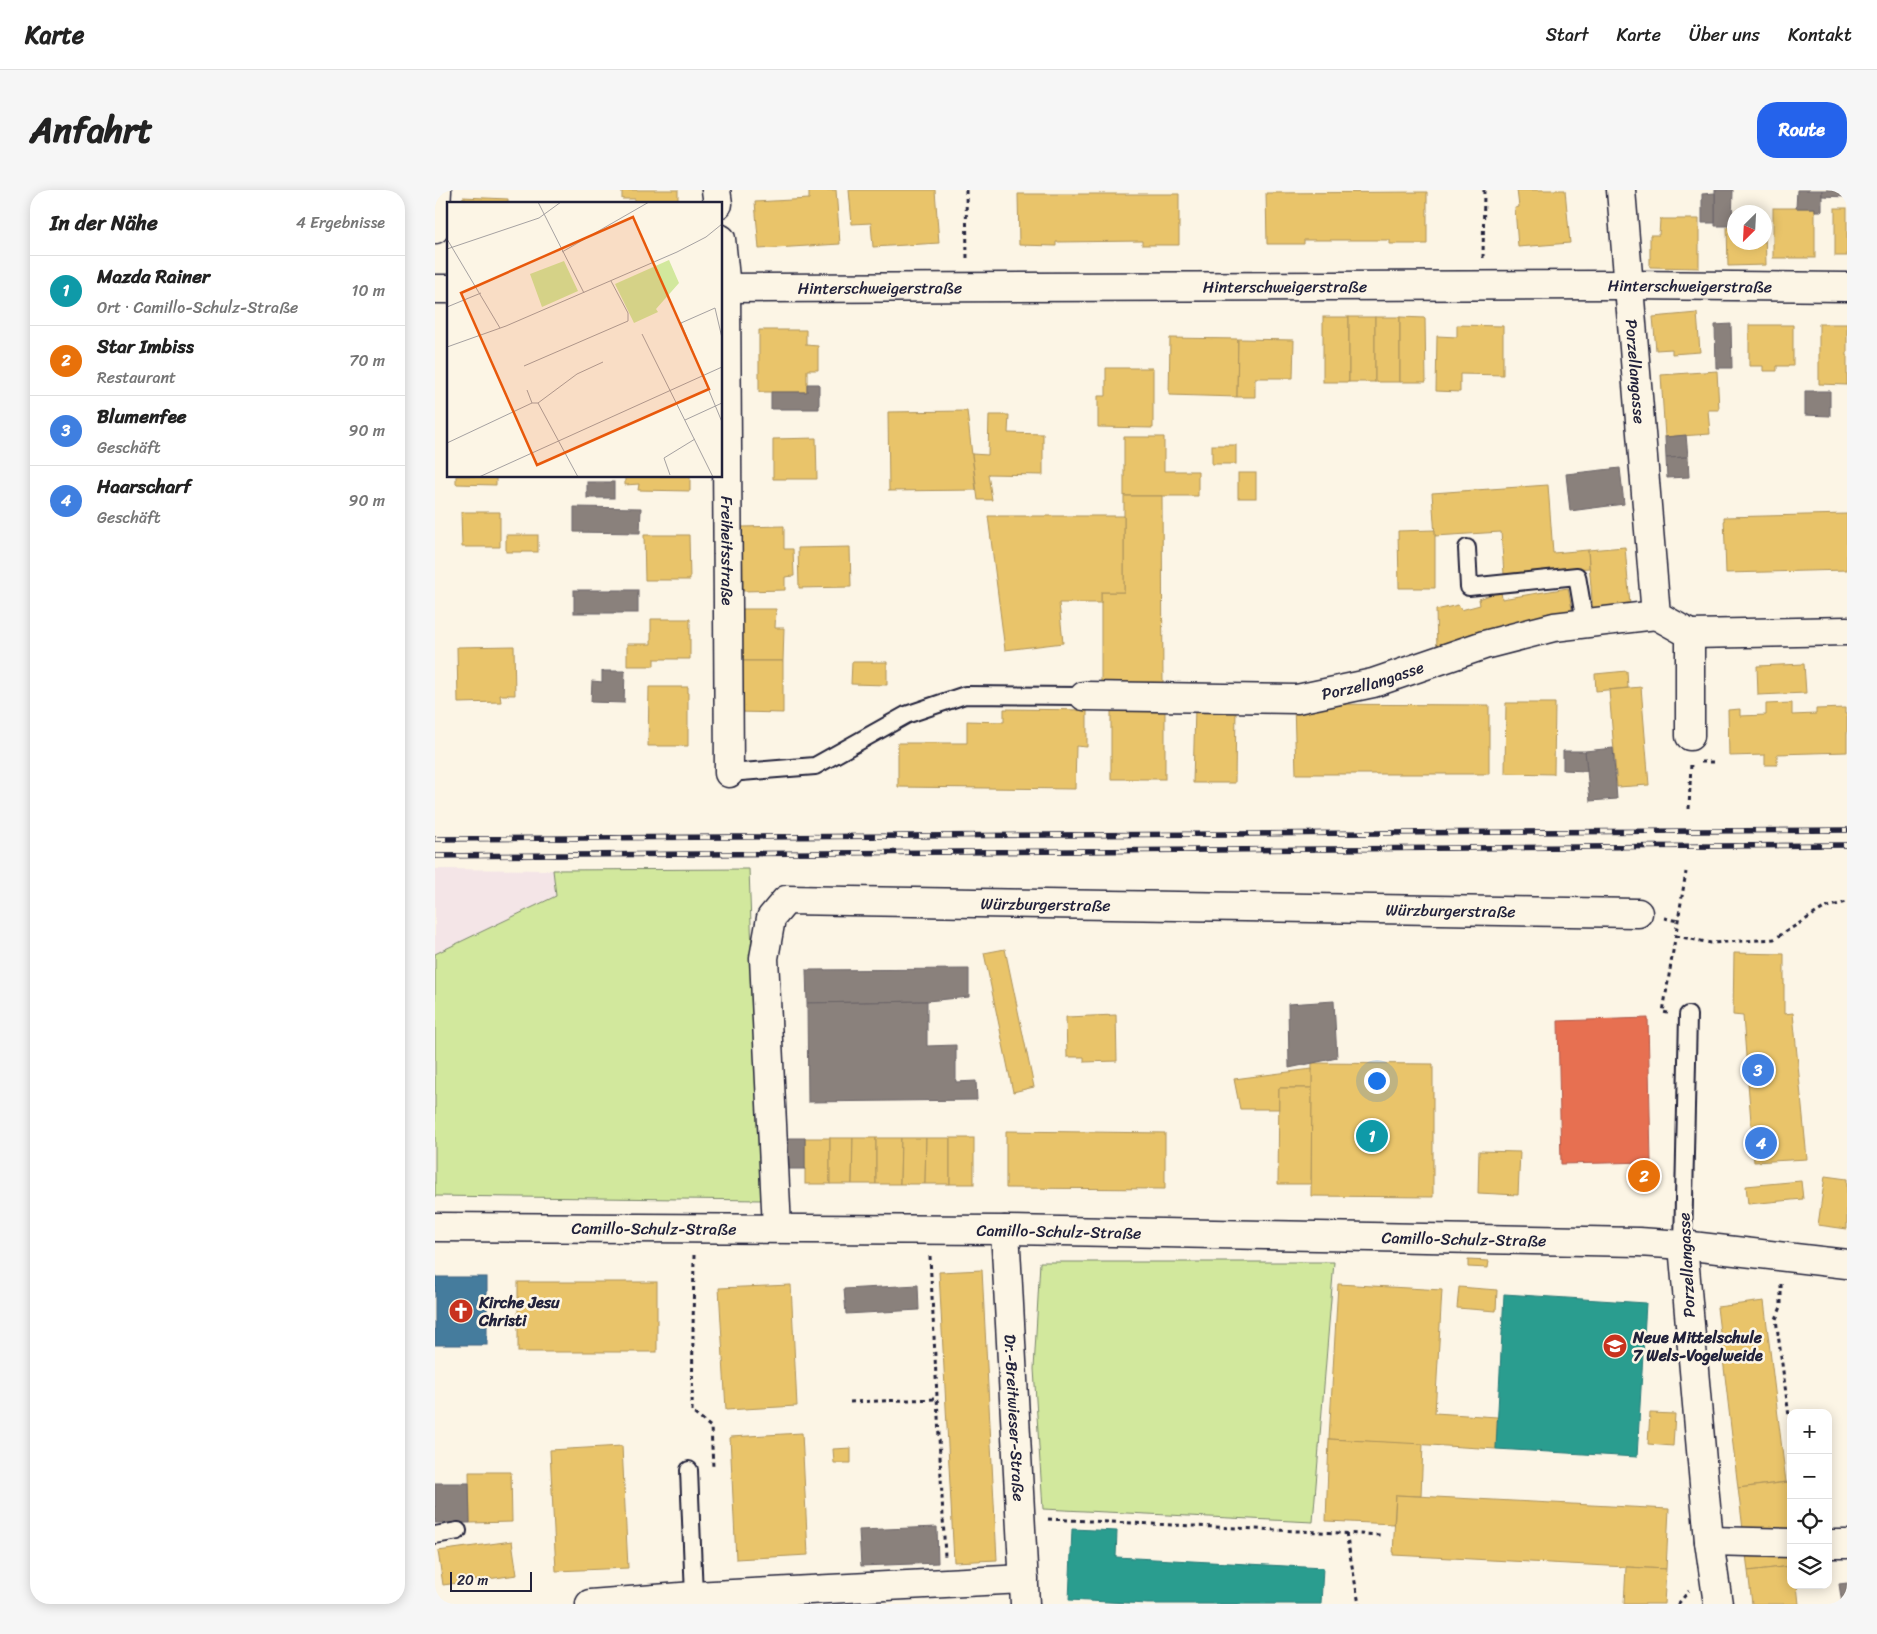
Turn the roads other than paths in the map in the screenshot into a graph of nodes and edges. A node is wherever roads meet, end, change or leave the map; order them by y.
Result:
1 (437, 190) edge
2 (1621, 190) edge
3 (435, 229) edge
4 (723, 272) edge
5 (1630, 285) junction
6 (1847, 287) edge
7 (724, 288) edge
8 (1467, 548) dead end
9 (1656, 615) junction
10 (1585, 623) junction
11 (1847, 631) edge
12 (1691, 634) junction
13 (1084, 696) joint
14 (1690, 736) road end
15 (729, 773) joint
16 (1638, 913) dead end
17 (1688, 1015) road end
18 (435, 1227) edge
19 (777, 1228) junction
20 (1005, 1230) junction
21 (1683, 1245) junction
22 (1847, 1264) edge
23 (689, 1470) dead end
24 (458, 1531) dead end
25 (435, 1535) edge
26 (1709, 1541) junction
27 (1787, 1543) edge
28 (1832, 1544) edge
29 (1847, 1544) edge
30 (1024, 1592) edge
31 (694, 1596) junction
32 (590, 1604) edge
33 (1718, 1604) edge

1 - 3 street
2 - 5 street, Porzellangasse
4 - 7 street, Freiheitsstraße
5 - 6 street, Hinterschweigerstraße
5 - 7 street, Hinterschweigerstraße
5 - 9 street, Porzellangasse
7 - 15 street, Freiheitsstraße
8 - 10 lane
9 - 10 street, Porzellangasse
9 - 12 street
10 - 13 street, Porzellangasse
11 - 12 street
12 - 14 street
13 - 15 lane
16 - 19 street, Würzburgerstraße
17 - 21 lane, Porzellangasse
18 - 19 street, Camillo-Schulz-Straße
19 - 20 street, Camillo-Schulz-Straße
20 - 21 street, Camillo-Schulz-Straße
20 - 30 street, Dr.-Breitwieser-Straße
21 - 22 street, Camillo-Schulz-Straße
21 - 26 street, Porzellangasse
23 - 31 lane
24 - 25 lane
26 - 27 street
26 - 33 street, Porzellangasse
28 - 29 street
30 - 31 street
31 - 32 street

